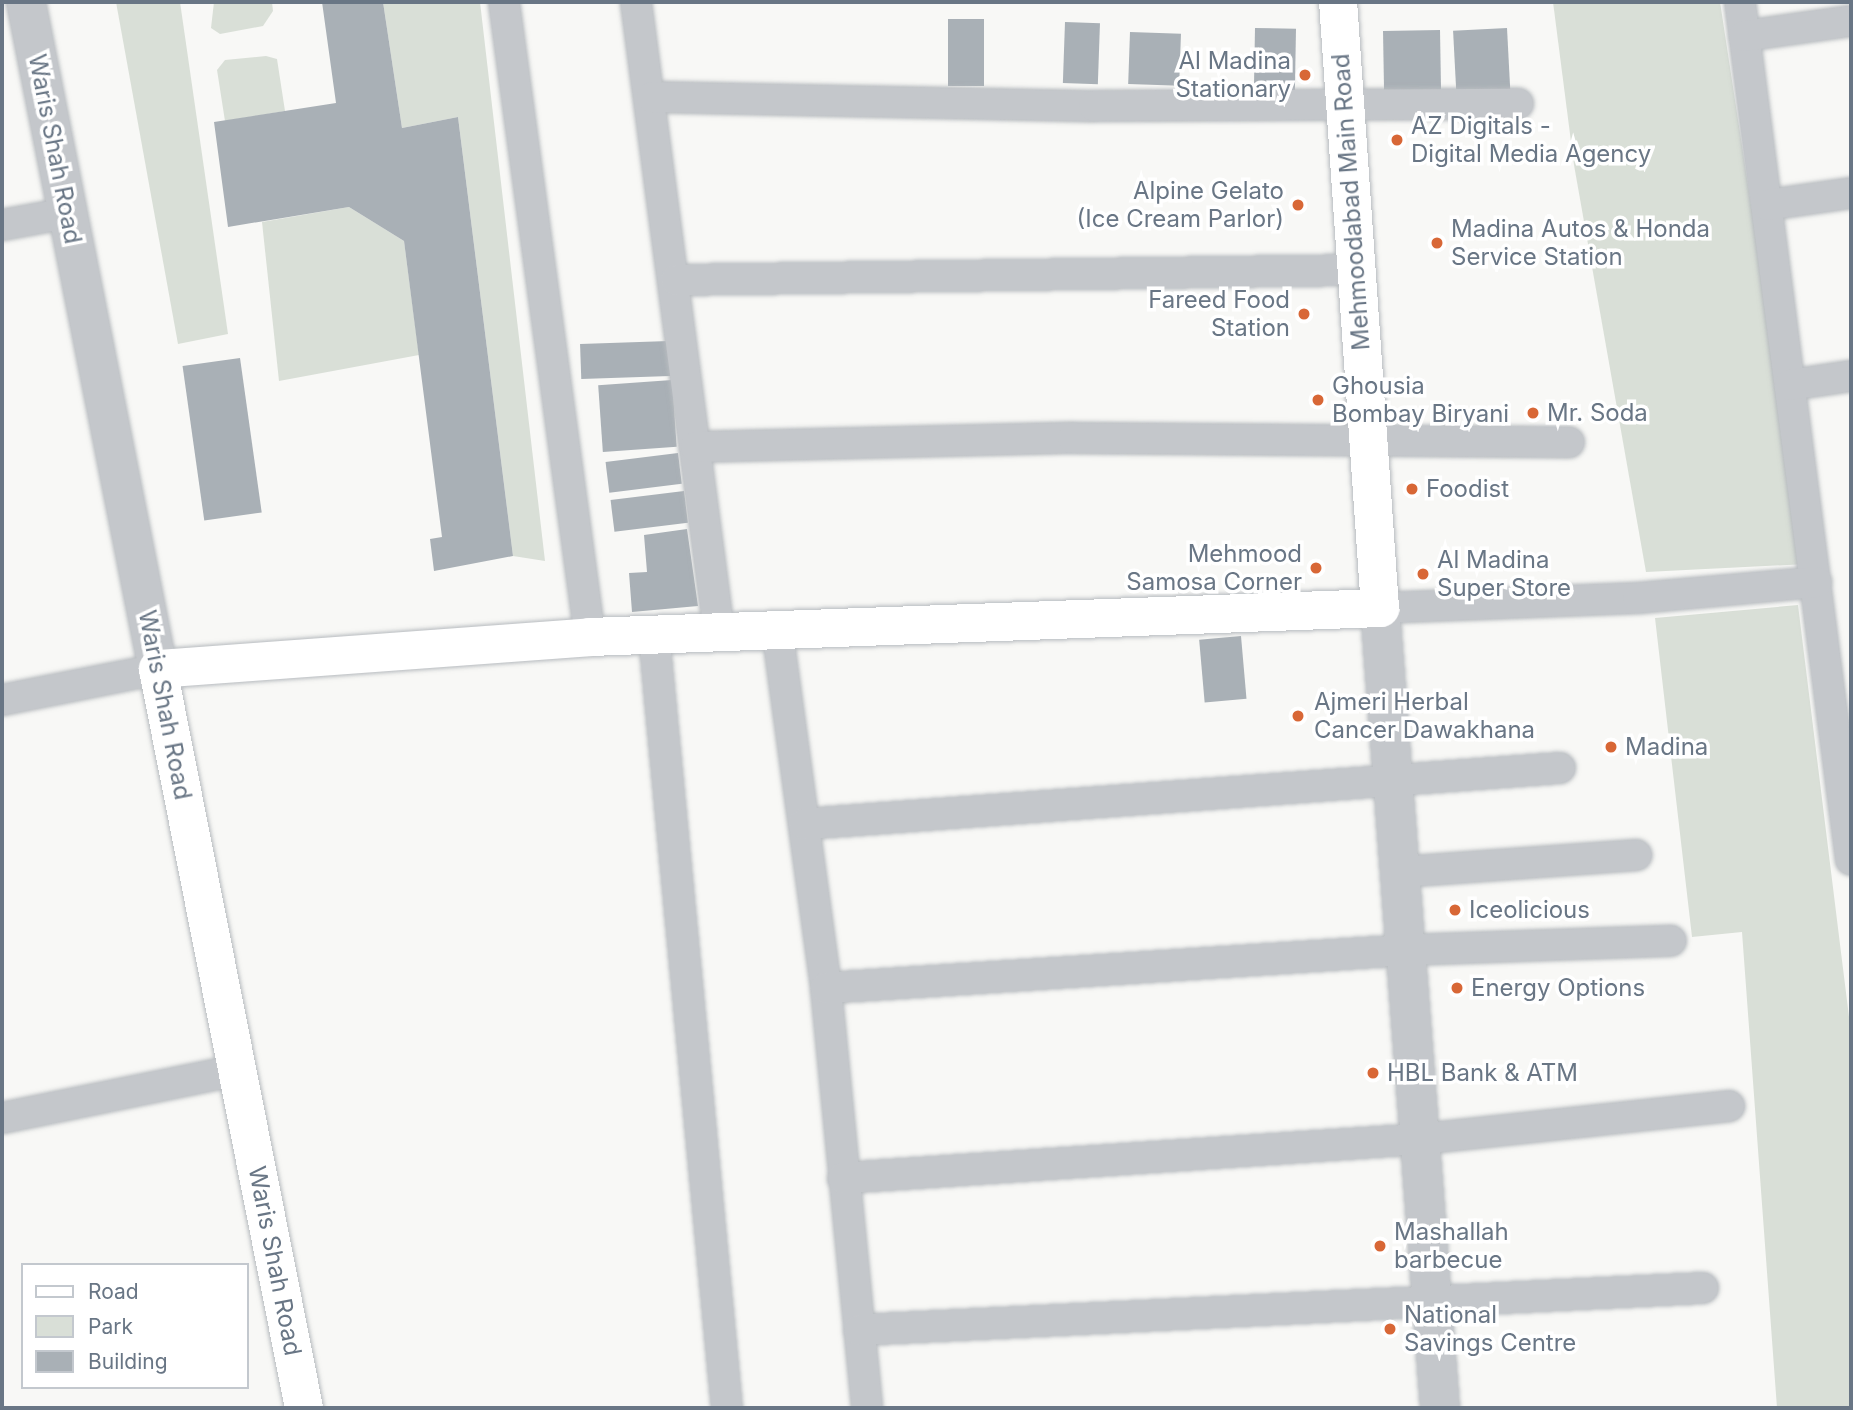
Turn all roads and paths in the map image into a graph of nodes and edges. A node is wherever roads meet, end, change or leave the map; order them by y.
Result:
1 (26, 2) edge
2 (504, 2) edge
3 (636, 2) edge
4 (1338, 2) edge
5 (1740, 2) edge
6 (1851, 21) edge
7 (1744, 37) junction
8 (652, 97) junction
9 (1345, 102) junction
10 (1518, 104) dead end
11 (1851, 193) edge
12 (1766, 205) junction
13 (68, 213) junction
14 (2, 225) edge
15 (1356, 270) junction
16 (676, 280) junction
17 (1851, 376) edge
18 (1790, 385) junction
19 (1569, 442) dead end
20 (1367, 443) junction
21 (696, 447) junction
22 (1816, 582) junction
23 (1380, 608) junction
24 (777, 629) junction
25 (719, 632) junction
26 (654, 635) junction
27 (590, 636) junction
28 (158, 669) junction
29 (2, 701) edge
30 (1560, 768) dead end
31 (1394, 780) junction
32 (804, 824) junction
33 (1636, 855) dead end
34 (1851, 860) edge
35 (1401, 872) junction
36 (1671, 941) dead end
37 (1407, 950) junction
38 (826, 988) junction
39 (237, 1070) junction
40 (1729, 1106) dead end
41 (2, 1118) edge
42 (1421, 1139) junction
43 (843, 1178) junction
44 (1703, 1289) dead end
45 (1433, 1306) junction
46 (859, 1330) junction
47 (304, 1408) edge
48 (727, 1408) edge
49 (867, 1408) edge
50 (1440, 1408) edge

1 - 13 street, Waris Shah Road
2 - 27 street
3 - 8 street
4 - 9 main road, Mehmoodabad Main Road
5 - 7 street
6 - 7 street
7 - 12 street
8 - 9 street
8 - 16 street
9 - 10 street
9 - 15 main road, Mehmoodabad Main Road
11 - 12 street
12 - 18 street
13 - 14 street
13 - 28 street, Waris Shah Road
15 - 16 street
15 - 20 main road, Mehmoodabad Main Road
16 - 21 street
17 - 18 street
18 - 22 street
19 - 20 street
20 - 21 street
20 - 23 main road, Mehmoodabad Main Road
21 - 25 street
22 - 23 street
22 - 34 street
23 - 24 main road
23 - 31 street, Mehmoodabad Main Road
24 - 25 main road
24 - 32 street
25 - 26 main road
26 - 27 main road
26 - 48 street
27 - 28 main road
28 - 29 street
28 - 39 main road, Waris Shah Road
30 - 31 street
31 - 32 street
31 - 35 street, Mehmoodabad Main Road
32 - 38 street
33 - 35 street
35 - 37 street, Mehmoodabad Main Road
36 - 37 street
37 - 38 street
37 - 42 street, Mehmoodabad Main Road
38 - 43 street
39 - 41 street
39 - 47 main road, Waris Shah Road
40 - 42 street
42 - 43 street
42 - 45 street, Mehmoodabad Main Road
43 - 46 street
44 - 45 street
45 - 46 street
45 - 50 street, Mehmoodabad Main Road
46 - 49 street

